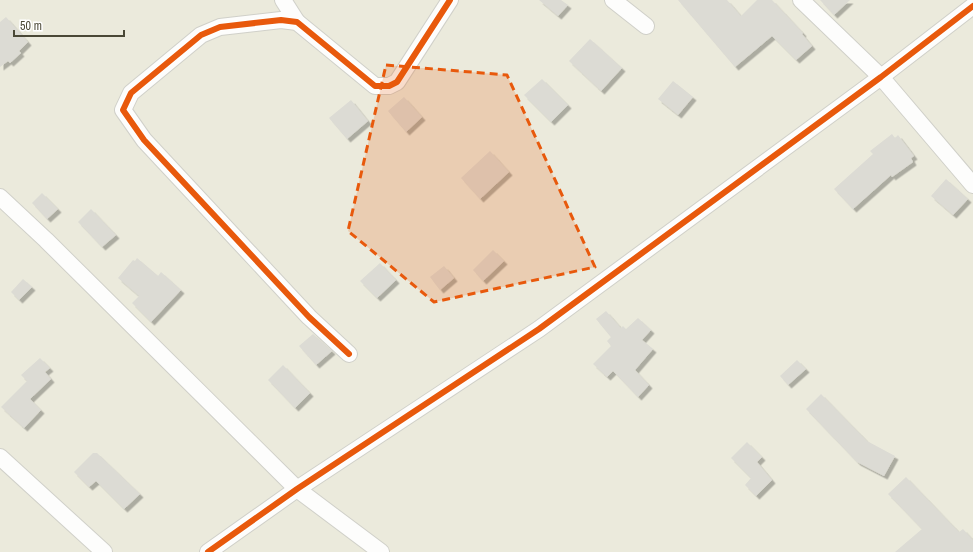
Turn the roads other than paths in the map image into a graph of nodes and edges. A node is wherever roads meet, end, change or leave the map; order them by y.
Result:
1 (284, 0) edge
2 (450, 0) edge
3 (613, 0) edge
4 (801, 0) edge
5 (973, 6) edge
6 (297, 22) junction
7 (646, 26) dead end
8 (881, 77) junction
9 (973, 185) edge
10 (0, 197) edge
11 (348, 354) dead end
12 (0, 458) edge
13 (297, 489) junction
14 (104, 552) edge
15 (208, 552) edge
16 (381, 552) edge

1 - 6 street
2 - 6 street
3 - 7 street
4 - 8 street
5 - 8 street
6 - 11 street
8 - 9 street
8 - 13 street
10 - 13 street
12 - 14 street
13 - 15 street
13 - 16 street

